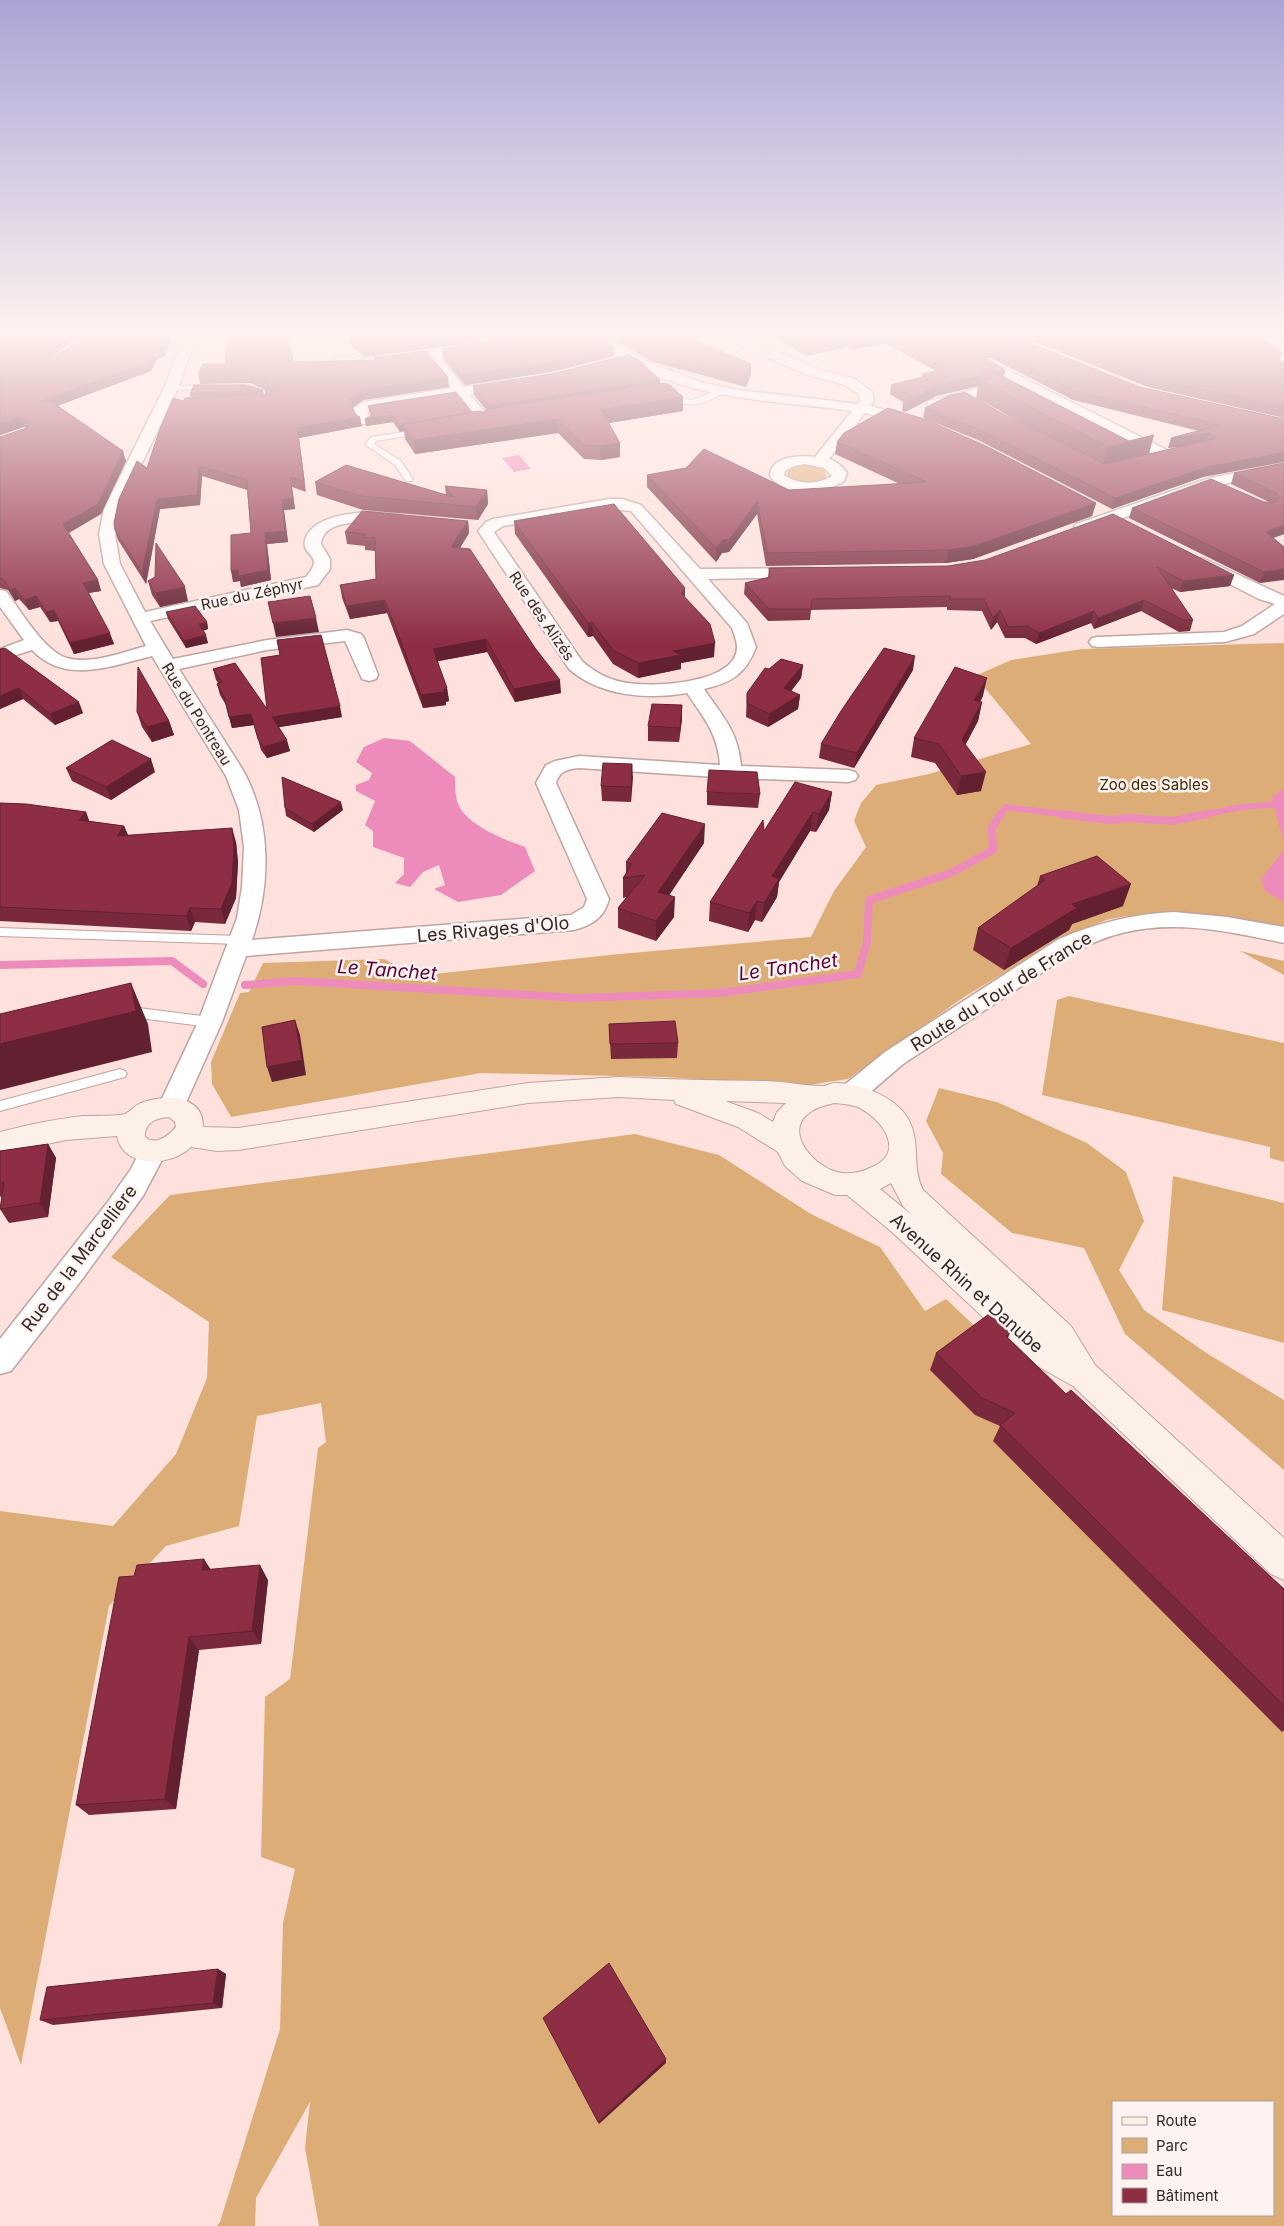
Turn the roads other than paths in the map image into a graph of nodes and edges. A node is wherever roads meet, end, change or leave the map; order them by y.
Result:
1 (149, 436) edge
2 (393, 436) edge
3 (840, 436) edge
4 (1126, 436) edge
5 (1163, 455) edge
6 (820, 462) dead end
7 (1284, 467) edge
8 (410, 479) dead end
9 (1210, 482) junction
10 (1234, 494) edge
11 (1089, 506) edge
12 (1110, 517) junction
13 (409, 520) edge
14 (468, 526) edge
15 (1130, 527) edge
16 (488, 528) junction
17 (1067, 532) edge
18 (1188, 557) edge
19 (820, 572) edge
20 (695, 574) junction
21 (0, 596) edge
22 (1284, 602) edge
23 (1284, 606) edge
24 (141, 618) junction
25 (36, 642) junction
26 (1098, 642) dead end
27 (156, 649) junction
28 (0, 655) edge
29 (167, 666) junction
30 (369, 675) dead end
31 (693, 687) junction
32 (731, 772) junction
33 (848, 776) dead end
34 (0, 932) edge
35 (1284, 935) edge
36 (237, 945) junction
37 (111, 1020) edge
38 (210, 1022) junction
39 (120, 1074) dead end
40 (666, 1090) junction
41 (851, 1094) junction
42 (820, 1096) junction
43 (0, 1106) edge
44 (171, 1107) junction
45 (132, 1125) junction
46 (186, 1136) junction
47 (0, 1143) edge
48 (786, 1144) junction
49 (153, 1152) junction
50 (901, 1155) junction
51 (854, 1184) junction
52 (0, 1361) edge
53 (1084, 1376) junction
54 (1284, 1562) edge

1 - 24 street, Rue du Pontreau
2 - 8 lane
3 - 6 street
4 - 5 street
7 - 9 street
9 - 10 street
9 - 12 street
11 - 12 street
12 - 15 street
12 - 17 street
13 - 24 street, Rue du Zéphyr
14 - 16 street
16 - 20 street, Rue des Alizés
16 - 31 street, Rue des Alizés
18 - 22 street
19 - 20 street
20 - 31 street, Rue des Alizés
21 - 25 street
23 - 26 street
24 - 27 street, Rue du Pontreau
25 - 27 street
25 - 28 street
27 - 29 street, Rue du Pontreau
29 - 30 street
29 - 36 street, Rue du Pontreau
31 - 32 street
32 - 33 street, Les Rivages d'Olo
32 - 36 street, Les Rivages d'Olo
34 - 36 lane
35 - 41 street, Route du Tour de France
36 - 38 street, Rue du Pontreau
37 - 38 lane
38 - 44 street, Rue du Pontreau
39 - 43 lane
40 - 42 street
40 - 46 street
40 - 48 street
41 - 42 street
41 - 50 street
42 - 48 street
44 - 45 street
44 - 46 street
45 - 47 street
45 - 49 street
46 - 49 street
48 - 51 street
49 - 52 street, Rue de la Marcelliere
50 - 51 street
50 - 53 street, Avenue Rhin et Danube
51 - 53 street, Avenue Rhin et Danube
53 - 54 street, Avenue Rhin et Danube

